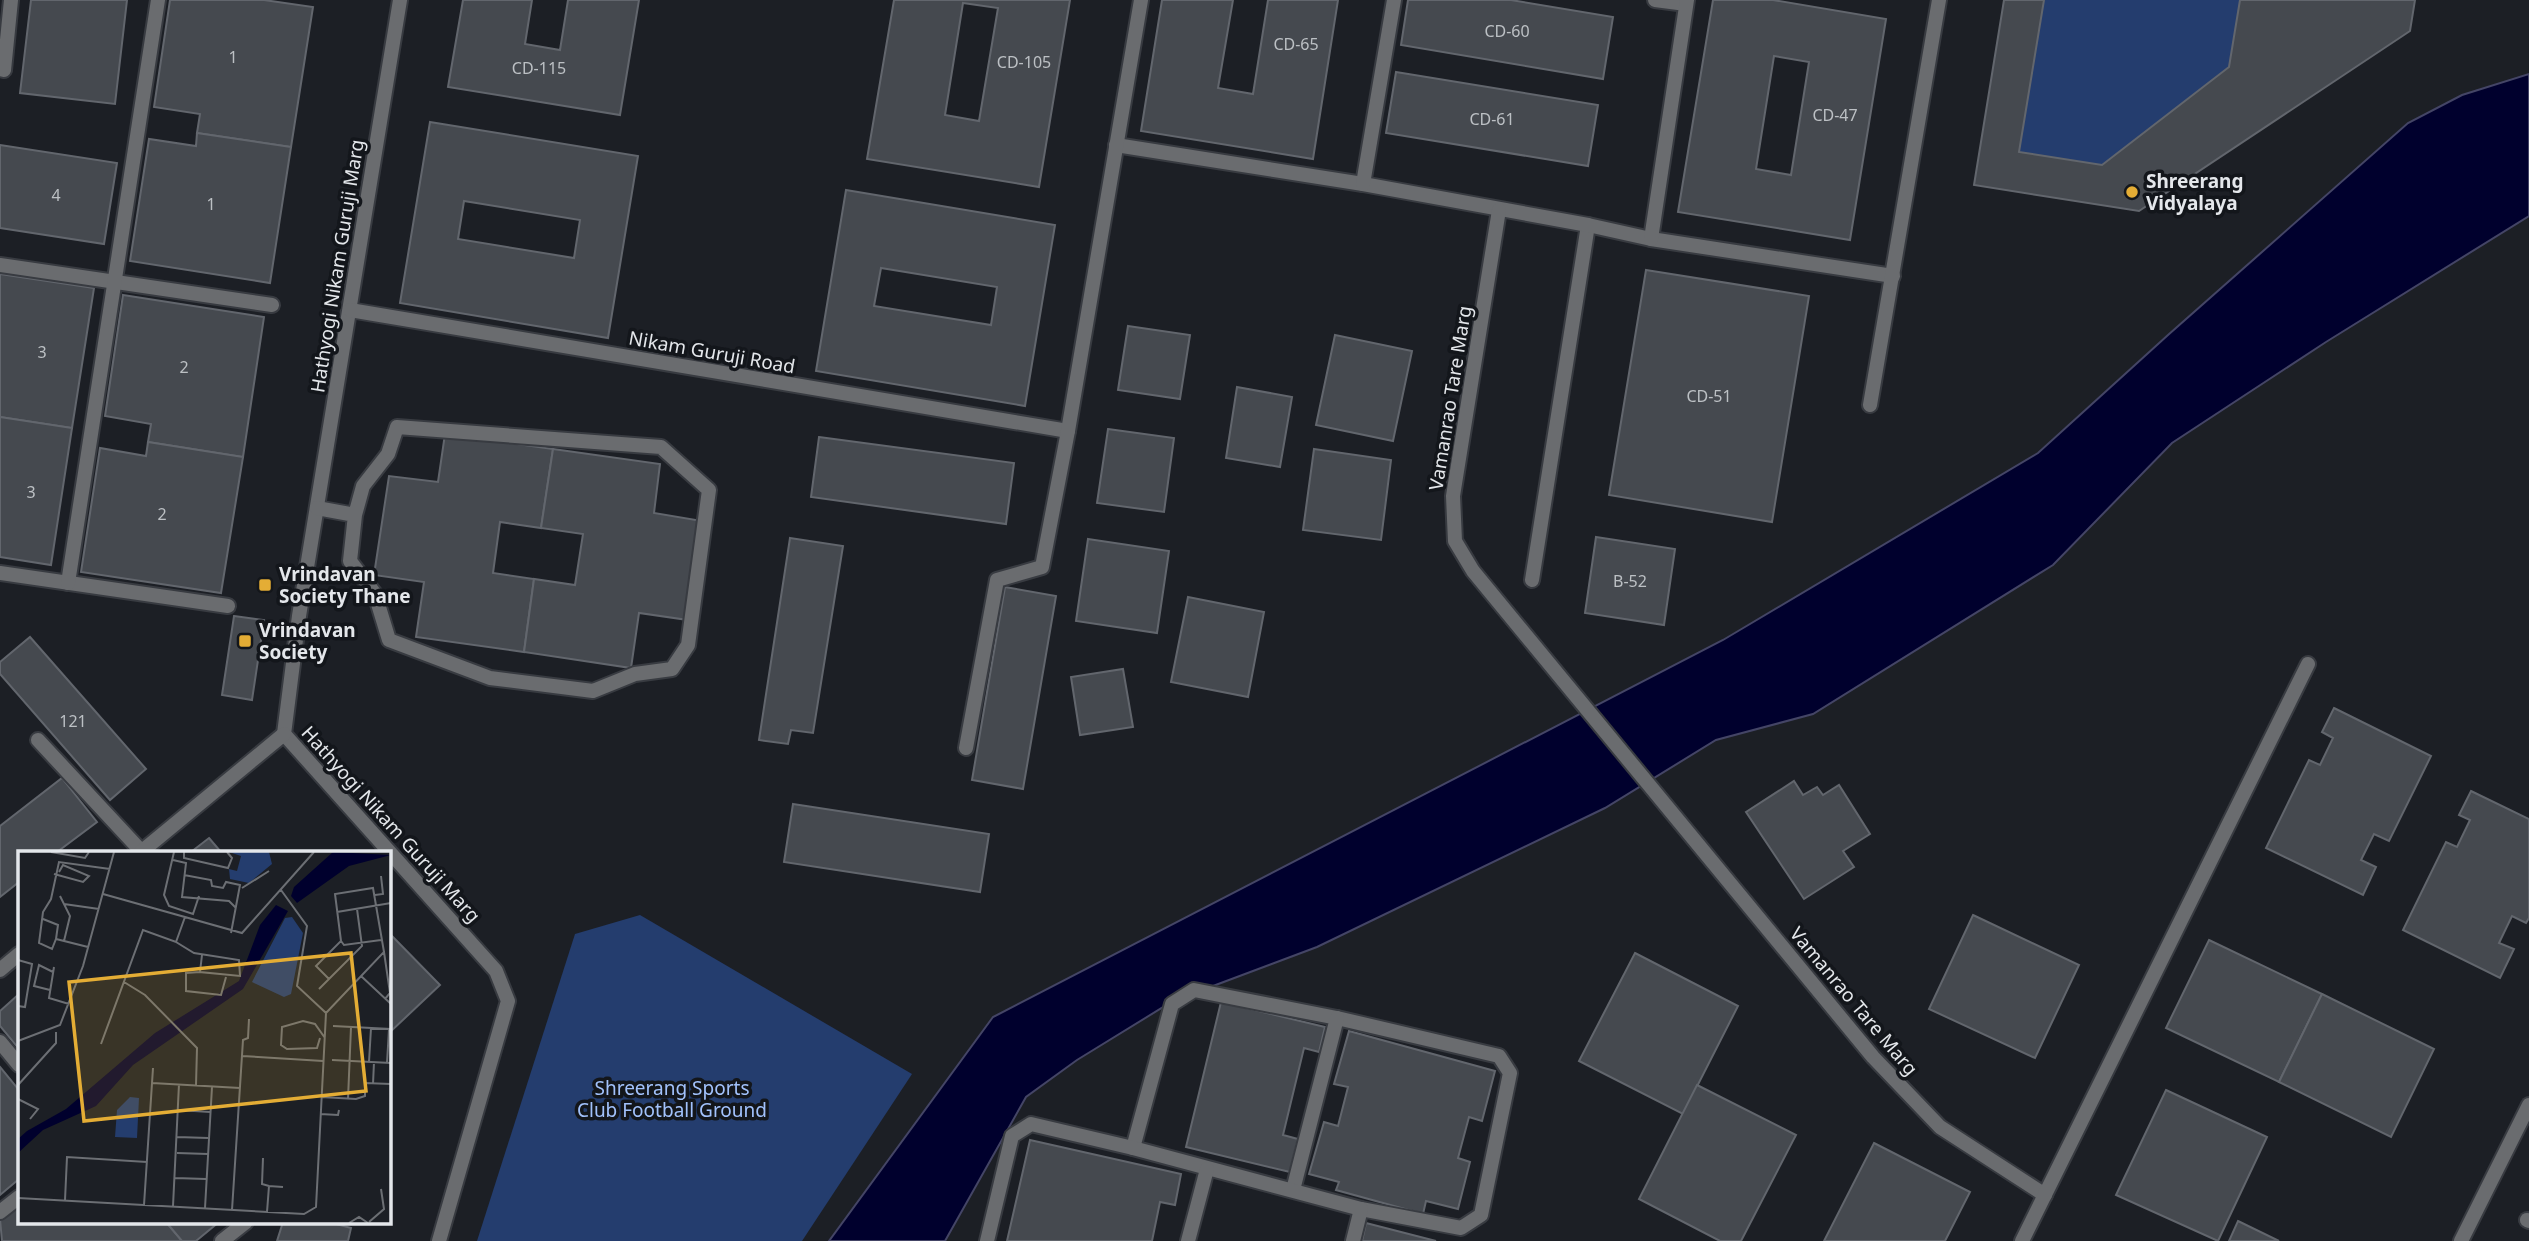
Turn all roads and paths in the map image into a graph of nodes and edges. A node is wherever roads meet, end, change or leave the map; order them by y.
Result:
1 (11, 0) edge
2 (158, 0) edge
3 (400, 0) edge
4 (1141, 0) edge
5 (1395, 0) edge
6 (1655, 0) edge
7 (1939, 0) edge
8 (1686, 2) edge
9 (0, 69) edge
10 (1116, 145) junction
11 (1363, 184) junction
12 (1499, 210) junction
13 (1588, 225) junction
14 (1651, 239) junction
15 (0, 265) edge
16 (1892, 276) junction
17 (115, 281) junction
18 (272, 305) dead end
19 (350, 310) junction
20 (1870, 405) dead end
21 (1068, 431) junction
22 (317, 508) junction
23 (355, 514) junction
24 (0, 573) edge
25 (1532, 580) dead end
26 (68, 583) junction
27 (228, 606) dead end
28 (2308, 664) dead end
29 (284, 734) junction
30 (38, 740) dead end
31 (966, 748) dead end
32 (141, 851) edge
33 (143, 851) edge
34 (389, 851) edge
35 (390, 852) edge
36 (18, 955) edge
37 (0, 970) edge
38 (1337, 1018) junction
39 (0, 1042) edge
40 (18, 1064) edge
41 (2529, 1105) edge
42 (1133, 1148) junction
43 (1207, 1169) junction
44 (1293, 1191) junction
45 (2045, 1195) junction
46 (18, 1198) edge
47 (1361, 1209) junction
48 (0, 1212) edge
49 (243, 1224) edge
50 (222, 1241) edge
51 (439, 1241) edge
52 (987, 1241) edge
53 (1188, 1241) edge
54 (1353, 1241) edge
55 (2022, 1241) edge
56 (2461, 1241) edge

1 - 9 street
2 - 17 street
3 - 19 street, Hathyogi Nikam Guruji Marg
4 - 10 street
5 - 11 street
6 - 8 street
7 - 16 street
8 - 14 street
10 - 11 street
10 - 21 street
11 - 12 street
12 - 13 street
12 - 45 street, Vamanrao Tare Marg
13 - 14 street
13 - 25 street
14 - 16 street
15 - 17 street
16 - 20 street
17 - 18 street
17 - 26 street
19 - 21 street, Nikam Guruji Road
19 - 22 street, Hathyogi Nikam Guruji Marg
21 - 31 street
22 - 23 street
22 - 29 street, Hathyogi Nikam Guruji Marg
23 - 23 street
24 - 26 street
26 - 27 street
28 - 45 street
29 - 33 street
29 - 34 street, Hathyogi Nikam Guruji Marg
30 - 32 street
35 - 51 street, Hathyogi Nikam Guruji Marg
36 - 37 street
38 - 42 street
38 - 44 street
38 - 47 street
39 - 40 street
41 - 56 street
42 - 43 street
42 - 52 street
43 - 44 street
43 - 53 street
44 - 47 street
45 - 55 street
46 - 48 street
47 - 54 street
49 - 50 street

